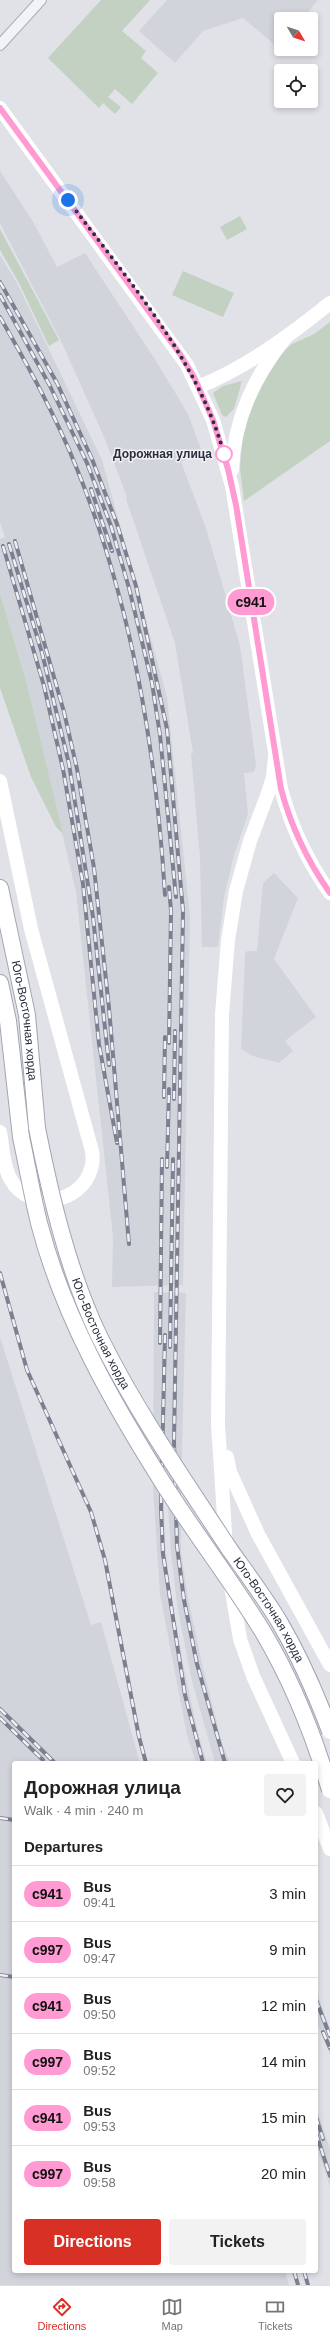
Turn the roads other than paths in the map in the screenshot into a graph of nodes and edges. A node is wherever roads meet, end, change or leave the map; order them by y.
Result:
1 (41, 0) edge
2 (0, 44) edge
3 (0, 108) edge
4 (330, 304) edge
5 (286, 337) junction
6 (198, 387) junction
7 (232, 486) junction
8 (275, 757) junction
9 (0, 780) edge
10 (281, 789) junction
11 (286, 810) junction
12 (262, 812) junction
13 (0, 888) edge
14 (330, 893) edge
15 (0, 983) edge
16 (0, 1132) edge
17 (218, 1424) junction
18 (330, 1665) edge
19 (330, 1730) edge
20 (292, 1761) edge
21 (330, 1790) edge
22 (318, 1818) edge
23 (330, 1849) edge

1 - 2 street
3 - 6 main road
4 - 5 main road
5 - 6 main road
5 - 7 main road
6 - 7 main road
7 - 8 main road
8 - 10 main road
8 - 12 main road
9 - 16 main road
10 - 11 main road
10 - 12 main road
11 - 12 main road
11 - 14 main road
12 - 17 main road
13 - 19 main road, Юго-Восточная хорда, bridge
15 - 21 main road, Юго-Восточная хорда, bridge
17 - 18 main road
17 - 20 main road
22 - 23 main road

